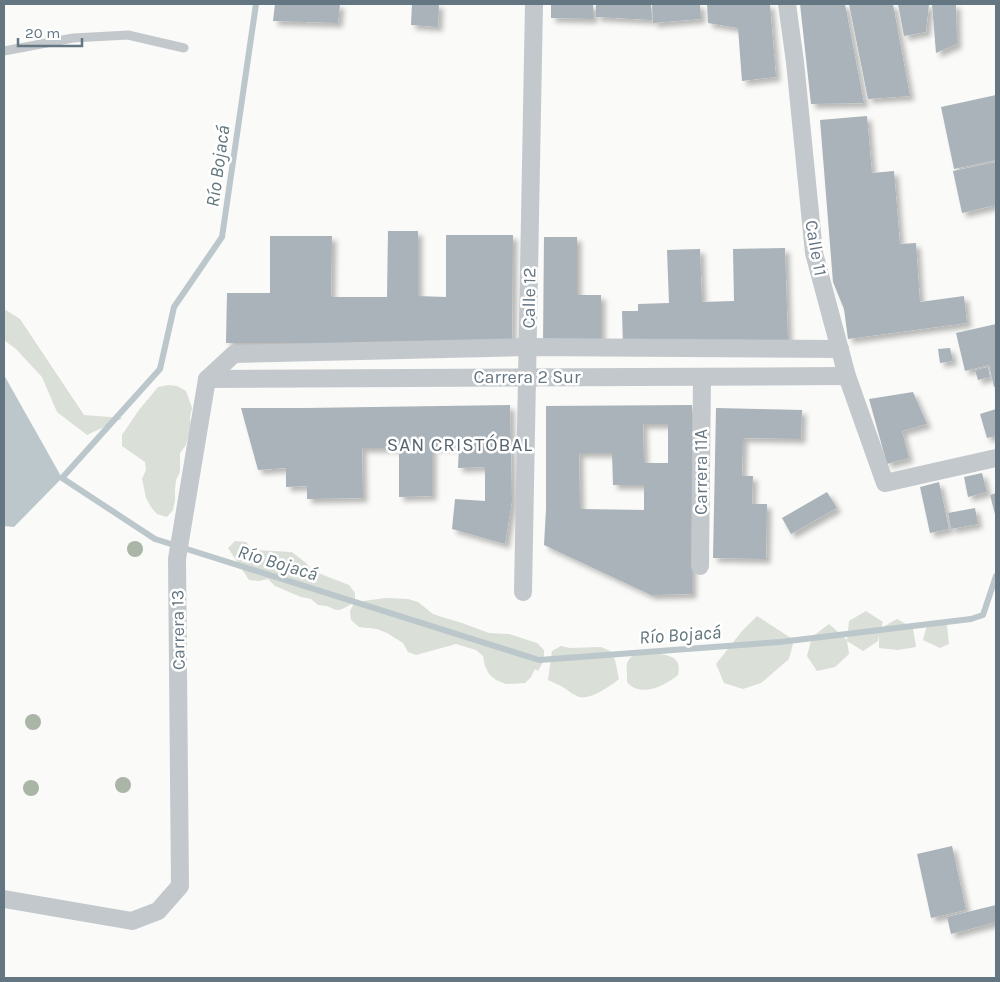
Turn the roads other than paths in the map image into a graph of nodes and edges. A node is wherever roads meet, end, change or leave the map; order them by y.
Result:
1 (534, 4) edge
2 (787, 4) edge
3 (184, 48) dead end
4 (4, 51) edge
5 (528, 347) junction
6 (840, 349) junction
7 (846, 376) junction
8 (528, 377) junction
9 (702, 377) junction
10 (207, 379) junction
11 (996, 458) edge
12 (700, 566) dead end
13 (523, 592) dead end
14 (4, 899) edge

1 - 5 street, Calle 12
2 - 6 street, Calle 11
3 - 4 lane
5 - 6 street, Carrera 2 Sur
5 - 8 street, Calle 12
5 - 10 street, Carrera 2 Sur
6 - 7 street, Calle 11
7 - 9 street, Carrera 2 Sur
7 - 11 street, Calle 11
8 - 9 street, Carrera 2 Sur
8 - 10 street, Carrera 2 Sur
8 - 13 street, Calle 12
9 - 12 street, Carrera 11A
10 - 14 street, Carrera 13

